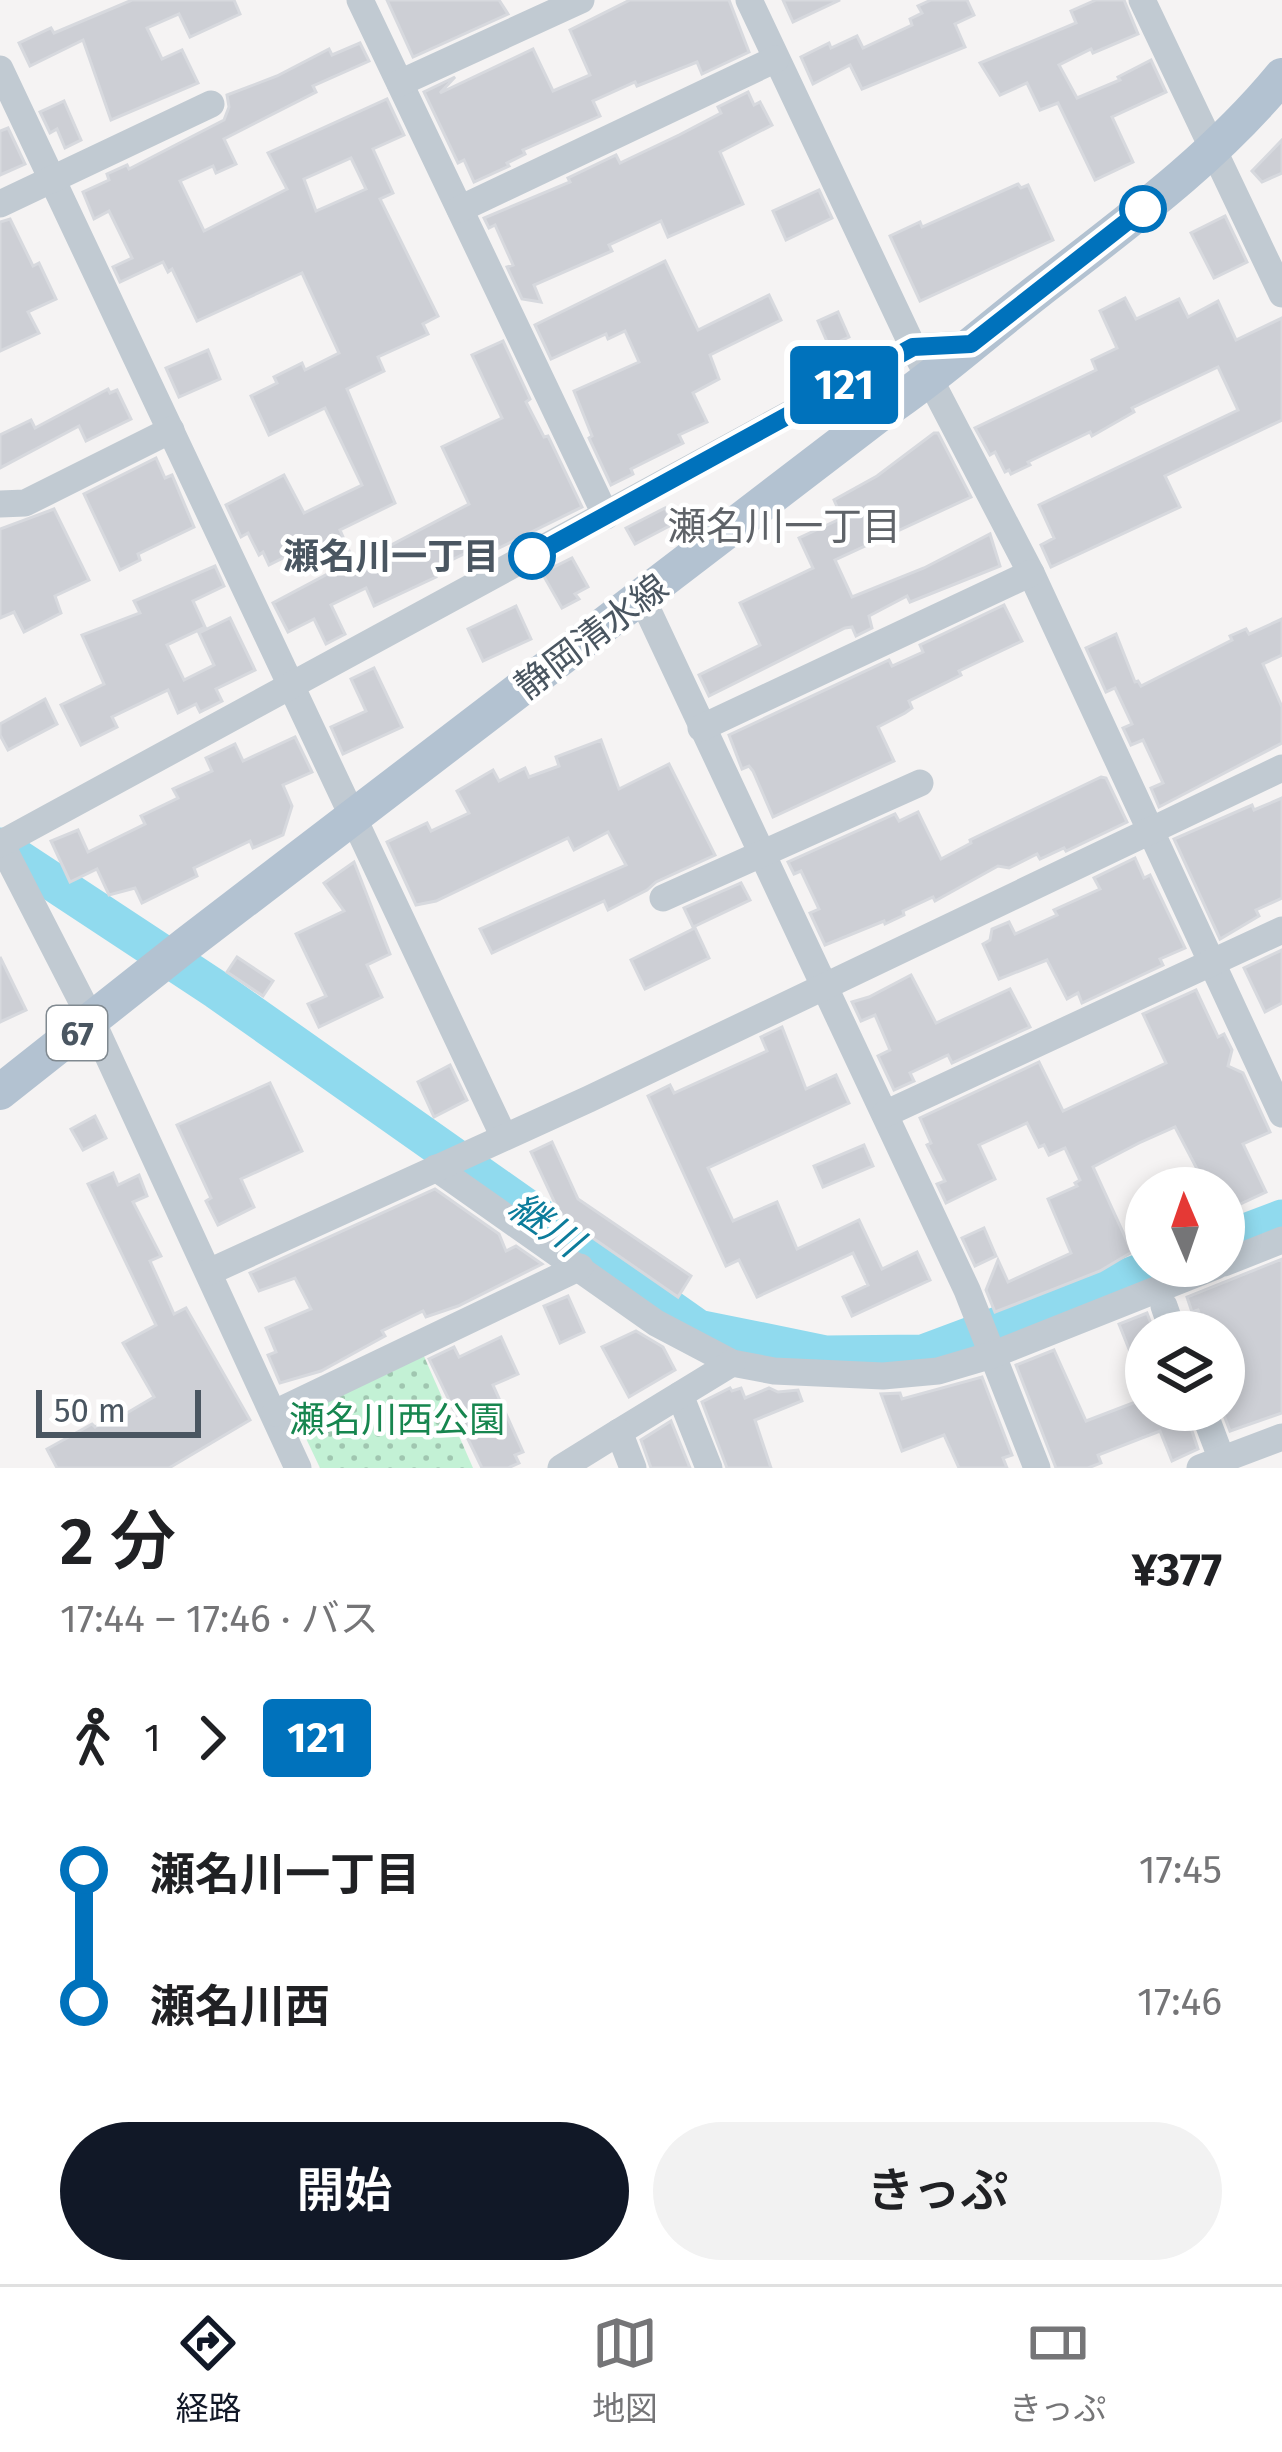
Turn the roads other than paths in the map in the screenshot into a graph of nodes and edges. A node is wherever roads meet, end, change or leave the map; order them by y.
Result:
1 (360, 0) edge
2 (581, 0) edge
3 (749, 0) edge
4 (1142, 0) edge
5 (776, 58) junction
6 (0, 69) edge
7 (1282, 76) edge
8 (400, 83) junction
9 (211, 104) dead end
10 (1214, 150) junction
11 (52, 179) junction
12 (0, 204) edge
13 (460, 209) junction
14 (1282, 294) edge
15 (971, 344) junction
16 (913, 347) junction
17 (932, 380) junction
18 (171, 430) junction
19 (0, 504) edge
20 (606, 516) junction
21 (1030, 572) junction
22 (642, 598) junction
23 (292, 685) junction
24 (700, 728) junction
25 (1282, 768) edge
26 (920, 783) dead end
27 (353, 817) junction
28 (1151, 828) junction
29 (0, 843) edge
30 (760, 852) junction
31 (663, 898) dead end
32 (1282, 930) edge
33 (1212, 964) junction
34 (824, 985) junction
35 (92, 1022) junction
36 (0, 1092) edge
37 (885, 1114) junction
38 (1282, 1114) edge
39 (504, 1137) junction
40 (436, 1168) junction
41 (1282, 1240) edge
42 (1245, 1254) edge
43 (580, 1267) junction
44 (209, 1272) junction
45 (1162, 1287) edge
46 (992, 1355) junction
47 (732, 1363) junction
48 (680, 1395) junction
49 (275, 1413) junction
50 (1206, 1431) edge
51 (619, 1432) junction
52 (1282, 1437) edge
53 (1211, 1464) edge
54 (298, 1468) edge
55 (561, 1468) edge
56 (633, 1468) edge
57 (709, 1468) edge
58 (1037, 1468) edge

1 - 8 street
2 - 8 street
3 - 5 street
4 - 10 street
5 - 13 street
5 - 16 street
6 - 11 street
7 - 10 main road, 静岡清水線 / 67
8 - 13 street
9 - 11 street
10 - 14 street
10 - 15 main road, 静岡清水線 / 67
11 - 12 street
11 - 18 street
13 - 20 street
15 - 16 street
15 - 17 main road, 静岡清水線 / 67
16 - 17 street
16 - 20 street
17 - 21 street
17 - 22 main road, 静岡清水線 / 67
18 - 19 street
18 - 23 street
20 - 23 street
21 - 24 street
21 - 28 street
22 - 24 street
22 - 27 main road, 静岡清水線 / 67
23 - 27 street
23 - 29 street
24 - 30 street
25 - 28 street
26 - 30 street
27 - 35 main road, 静岡清水線 / 67
27 - 39 street
28 - 33 street
28 - 34 street
29 - 35 street
30 - 31 street
30 - 34 street
32 - 33 street
33 - 37 street
33 - 38 street
34 - 37 street
34 - 39 street
35 - 36 main road, 静岡清水線 / 67
35 - 44 street
37 - 46 street
39 - 40 street
40 - 43 street
40 - 44 street
41 - 42 street
43 - 47 street
43 - 49 street
44 - 49 street
45 - 46 street
46 - 47 street
46 - 58 street
47 - 48 street
48 - 51 street
48 - 57 street
49 - 54 street
50 - 53 street
51 - 55 street
51 - 56 street
52 - 53 street

